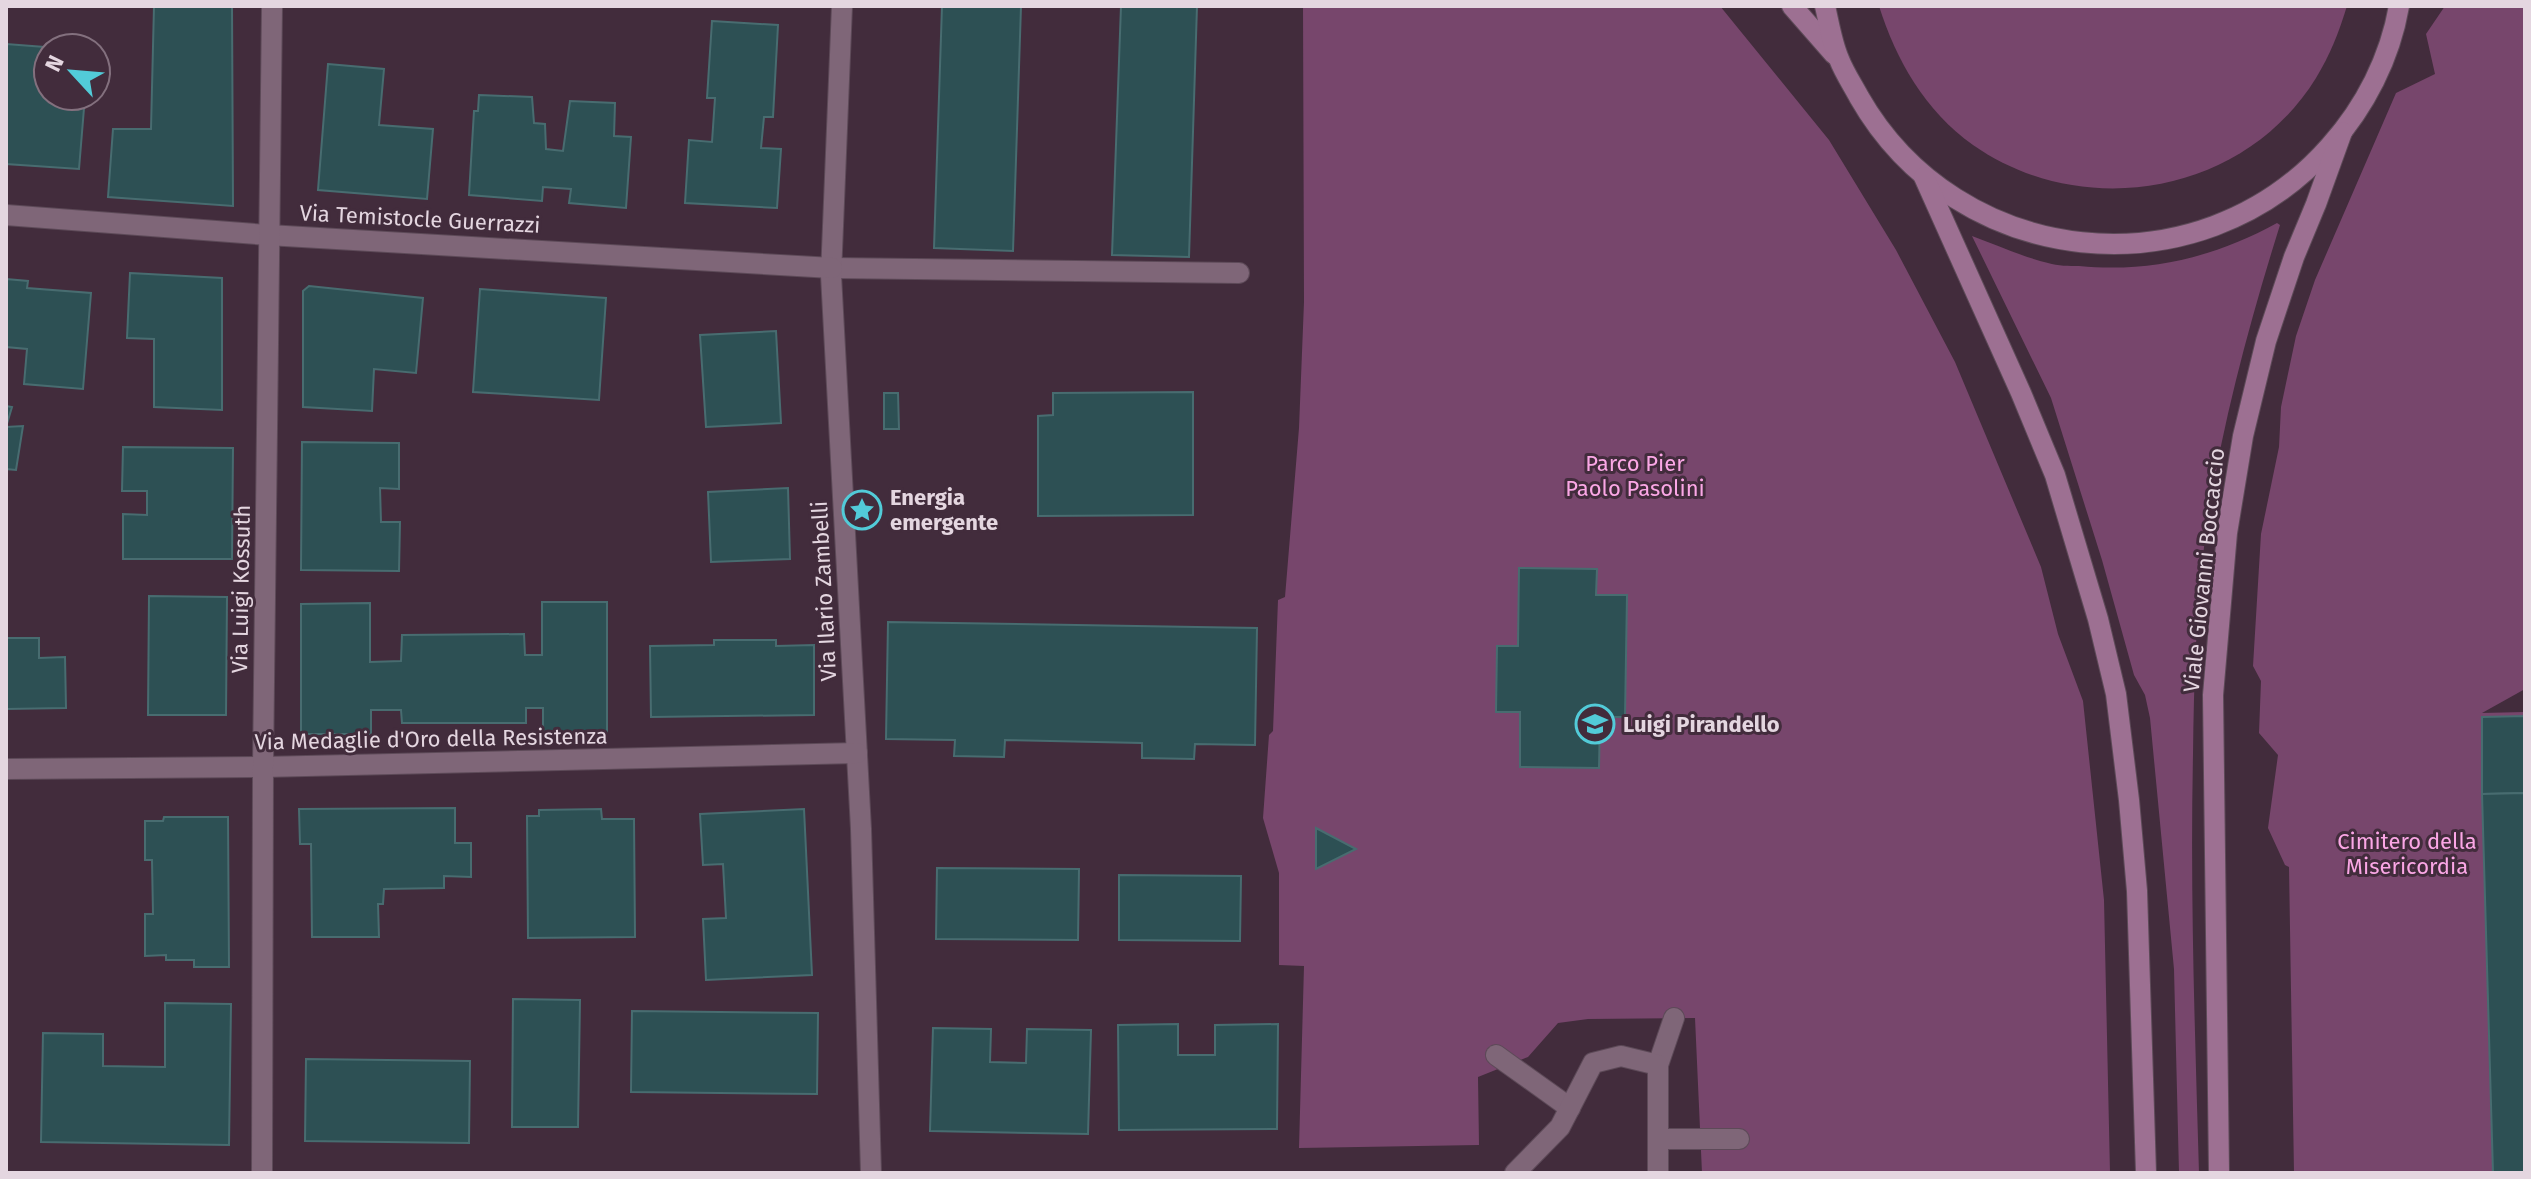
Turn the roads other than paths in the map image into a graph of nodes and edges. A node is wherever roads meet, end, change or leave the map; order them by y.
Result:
1 (272, 6) edge
2 (842, 6) edge
3 (1792, 6) edge
4 (1825, 6) edge
5 (2401, 10) edge
6 (1838, 58) junction
7 (2342, 132) junction
8 (1924, 177) junction
9 (6, 215) edge
10 (268, 235) junction
11 (832, 268) junction
12 (1239, 273) dead end
13 (857, 753) junction
14 (263, 767) junction
15 (6, 769) edge
16 (1674, 1018) dead end
17 (1496, 1055) dead end
18 (1658, 1065) junction
19 (1570, 1108) junction
20 (1658, 1139) junction
21 (1739, 1139) dead end
22 (262, 1173) edge
23 (871, 1173) edge
24 (1515, 1173) edge
25 (1658, 1173) edge
26 (2146, 1173) edge
27 (2219, 1173) edge

1 - 10 street, Via Luigi Kossuth
2 - 11 street, Via Ilario Zambelli
3 - 6 main road, Viale Giovanni Boccaccio
4 - 6 main road, Viale Giovanni Boccaccio
5 - 7 main road, Viale Giovanni Boccaccio
6 - 8 main road, Viale Giovanni Boccaccio
7 - 8 main road, Viale Giovanni Boccaccio
7 - 27 main road, Viale Giovanni Boccaccio
8 - 26 main road, Viale Giovanni Boccaccio
9 - 10 street, Via Temistocle Guerrazzi
10 - 11 street, Via Temistocle Guerrazzi
10 - 14 street, Via Luigi Kossuth
11 - 12 street, Via Temistocle Guerrazzi
11 - 13 street, Via Ilario Zambelli
13 - 14 street, Via Medaglie d'Oro della Resistenza
13 - 23 street, Via Ilario Zambelli
14 - 15 street, Via Medaglie d'Oro della Resistenza
14 - 22 street, Via Luigi Kossuth
16 - 18 street
17 - 19 street
18 - 19 street
18 - 20 street
19 - 24 street
20 - 21 street
20 - 25 street

